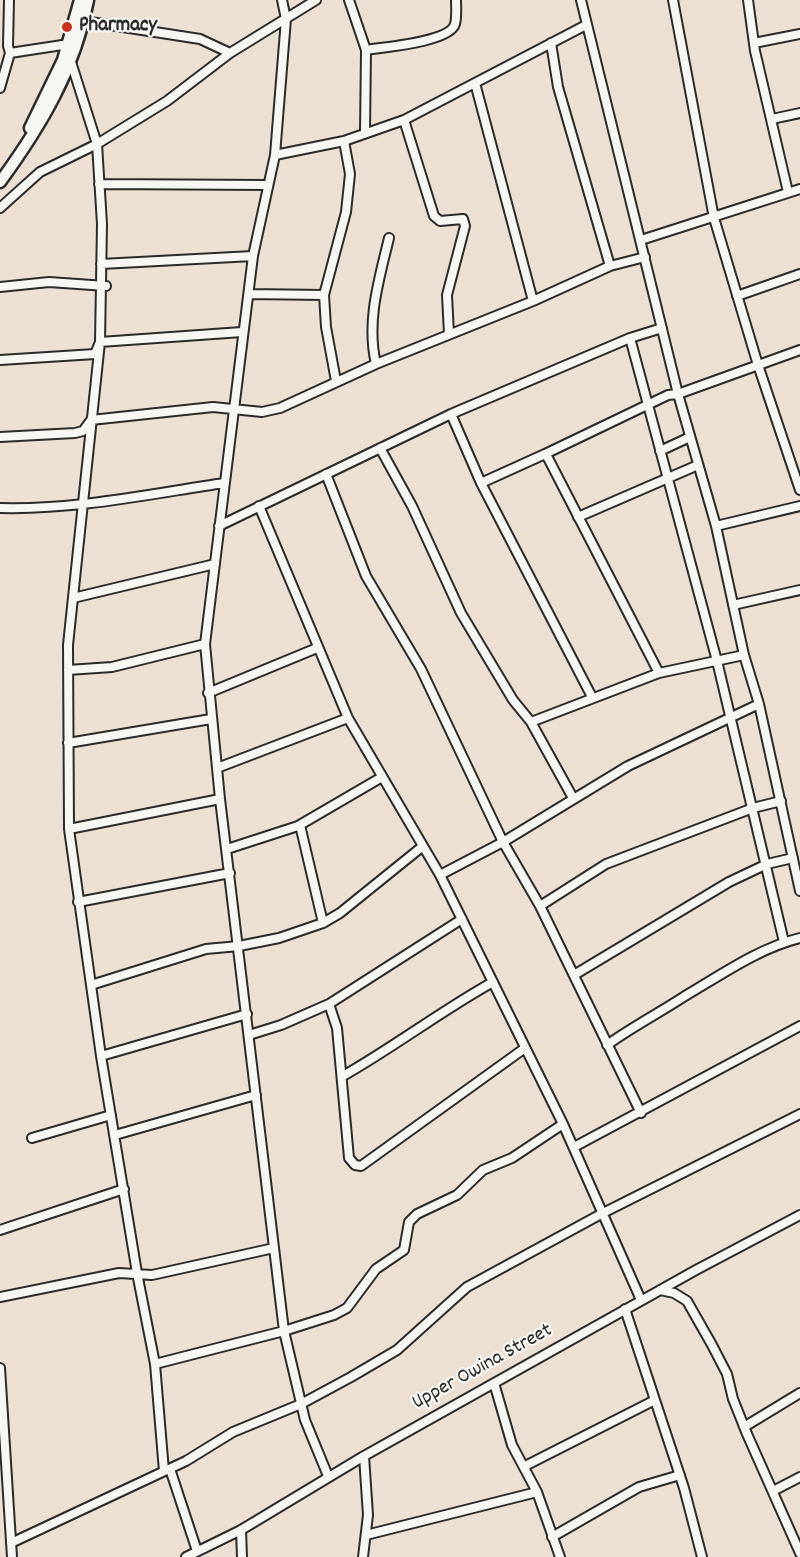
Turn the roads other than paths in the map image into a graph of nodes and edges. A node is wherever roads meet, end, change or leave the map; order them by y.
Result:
1 (9, 0) edge
2 (80, 0) edge
3 (88, 0) edge
4 (282, 0) edge
5 (316, 0) edge
6 (349, 0) edge
7 (456, 0) edge
8 (581, 0) edge
9 (673, 0) edge
10 (748, 0) edge
11 (286, 19) junction
12 (84, 21) junction
13 (586, 25) junction
14 (800, 34) edge
15 (551, 43) junction
16 (754, 43) junction
17 (69, 44) junction
18 (366, 50) junction
19 (10, 53) junction
20 (230, 53) junction
21 (71, 62) junction
22 (475, 83) junction
23 (0, 88) edge
24 (800, 113) edge
25 (772, 119) junction
26 (404, 120) junction
27 (365, 132) junction
28 (344, 141) junction
29 (97, 144) junction
30 (275, 155) junction
31 (0, 171) edge
32 (0, 182) edge
33 (99, 184) junction
34 (267, 185) junction
35 (800, 189) edge
36 (788, 192) junction
37 (0, 208) edge
38 (714, 218) junction
39 (389, 238) dead end
40 (641, 240) junction
41 (253, 256) junction
42 (645, 257) junction
43 (101, 264) junction
44 (610, 266) junction
45 (800, 274) edge
46 (106, 285) dead end
47 (0, 287) edge
48 (249, 294) junction
49 (324, 295) junction
50 (736, 296) junction
51 (533, 301) junction
52 (662, 328) junction
53 (242, 332) junction
54 (449, 334) junction
55 (630, 338) junction
56 (100, 342) junction
57 (800, 350) edge
58 (0, 360) edge
59 (376, 364) junction
60 (758, 365) junction
61 (336, 381) junction
62 (678, 394) junction
63 (648, 405) junction
64 (232, 411) junction
65 (451, 414) junction
66 (91, 420) junction
67 (0, 437) edge
68 (690, 437) junction
69 (380, 448) junction
70 (660, 451) junction
71 (544, 454) junction
72 (698, 465) junction
73 (326, 474) junction
74 (666, 477) junction
75 (224, 483) junction
76 (481, 483) junction
77 (800, 490) edge
78 (84, 505) junction
79 (259, 506) junction
80 (800, 506) edge
81 (0, 508) edge
82 (578, 517) junction
83 (219, 526) junction
84 (716, 526) junction
85 (215, 564) junction
86 (800, 590) edge
87 (73, 598) junction
88 (733, 605) junction
89 (205, 644) junction
90 (317, 648) junction
91 (744, 655) junction
92 (717, 661) junction
93 (68, 670) junction
94 (659, 673) junction
95 (208, 693) junction
96 (592, 697) junction
97 (759, 704) junction
98 (730, 717) junction
99 (348, 718) junction
100 (211, 719) junction
101 (531, 722) junction
102 (68, 743) junction
103 (217, 768) junction
104 (382, 777) junction
105 (573, 798) junction
106 (220, 799) junction
107 (781, 801) junction
108 (753, 808) junction
109 (300, 825) junction
110 (69, 829) junction
111 (503, 842) junction
112 (423, 846) junction
113 (227, 849) junction
114 (793, 858) junction
115 (767, 864) junction
116 (230, 873) junction
117 (440, 875) junction
118 (800, 891) edge
119 (78, 902) junction
120 (540, 906) junction
121 (462, 919) junction
122 (323, 923) junction
123 (800, 938) edge
124 (784, 942) junction
125 (239, 946) junction
126 (574, 975) junction
127 (493, 982) junction
128 (90, 985) junction
129 (329, 1004) junction
130 (247, 1014) junction
131 (800, 1026) edge
132 (249, 1035) junction
133 (607, 1045) junction
134 (525, 1048) junction
135 (101, 1056) junction
136 (343, 1076) junction
137 (256, 1095) junction
138 (641, 1113) junction
139 (800, 1114) edge
140 (111, 1115) junction
141 (563, 1125) junction
142 (115, 1135) junction
143 (32, 1138) dead end
144 (573, 1148) junction
145 (124, 1189) junction
146 (603, 1213) junction
147 (800, 1215) edge
148 (0, 1230) edge
149 (274, 1248) junction
150 (137, 1273) junction
151 (660, 1290) junction
152 (0, 1297) edge
153 (641, 1300) junction
154 (625, 1309) junction
155 (284, 1331) junction
156 (155, 1364) junction
157 (0, 1368) edge
158 (494, 1383) junction
159 (800, 1393) edge
160 (655, 1400) junction
161 (301, 1404) junction
162 (744, 1427) junction
163 (364, 1456) junction
164 (525, 1466) junction
165 (167, 1470) junction
166 (680, 1475) junction
167 (328, 1476) junction
168 (800, 1477) edge
169 (773, 1491) junction
170 (537, 1492) junction
171 (241, 1530) junction
172 (366, 1535) junction
173 (552, 1537) junction
174 (11, 1543) junction
175 (197, 1551) junction
176 (800, 1553) edge
177 (12, 1557) edge
178 (186, 1557) edge
179 (242, 1557) edge
180 (363, 1557) edge
181 (560, 1557) edge
182 (702, 1557) edge

1 - 19 street
2 - 17 main road
3 - 12 main road
4 - 11 street
5 - 11 street
6 - 18 street
7 - 18 street
8 - 13 street
9 - 38 street
10 - 16 street
11 - 20 street
11 - 30 street
12 - 20 street
12 - 21 main road
13 - 15 street
13 - 40 street
14 - 16 street
15 - 22 street
15 - 44 street
16 - 25 street
17 - 19 street
17 - 31 main road
18 - 27 street
19 - 23 street
20 - 29 street
21 - 29 street
21 - 32 main road
22 - 26 street
22 - 51 street
24 - 25 street
25 - 36 street
26 - 27 street
26 - 54 street
27 - 28 street
28 - 30 street
28 - 49 street
29 - 33 street
29 - 37 street
30 - 34 street
33 - 34 street
33 - 43 street
34 - 41 street
35 - 36 street
36 - 38 street
38 - 40 street
38 - 50 street
39 - 59 street
40 - 42 street
41 - 43 street
41 - 48 street
42 - 44 street
42 - 52 street
43 - 56 street
44 - 51 street
45 - 50 street
46 - 47 street
48 - 49 street
48 - 53 street
49 - 61 street
50 - 60 street
51 - 54 street
52 - 55 street
52 - 62 street
53 - 56 street
53 - 64 street
54 - 59 street
55 - 63 street
55 - 65 street
56 - 58 street
56 - 66 street
57 - 60 street
59 - 61 street
60 - 62 street
60 - 77 street
61 - 64 street
62 - 63 street
62 - 68 street
63 - 70 street
63 - 71 street
64 - 66 street
64 - 75 street
65 - 69 street
65 - 76 street
66 - 67 street
66 - 78 street
68 - 70 street
68 - 72 street
69 - 73 street
69 - 101 street
70 - 74 street
71 - 76 street
71 - 82 street
72 - 74 street
72 - 84 street
73 - 79 street
73 - 111 street
74 - 82 street
74 - 92 street
75 - 78 street
75 - 83 street
76 - 96 street
78 - 81 street
78 - 87 street
79 - 83 street
79 - 90 street
80 - 84 street
82 - 94 street
83 - 85 street
84 - 88 street
85 - 87 street
85 - 89 street
86 - 88 street
87 - 93 street
88 - 91 street
89 - 93 street
89 - 95 street
90 - 95 street
90 - 99 street
91 - 92 street
91 - 97 street
92 - 94 street
92 - 98 street
93 - 102 street
94 - 96 street
95 - 100 street
96 - 101 street
97 - 98 street
97 - 107 street
98 - 105 street
98 - 108 street
99 - 103 street
99 - 104 street
100 - 102 street
100 - 103 street
101 - 105 street
102 - 110 street
103 - 106 street
104 - 109 street
104 - 112 street
105 - 111 street
106 - 110 street
106 - 113 street
107 - 108 street
107 - 114 street
108 - 115 street
108 - 120 street
109 - 113 street
109 - 122 street
110 - 119 street
111 - 117 street
111 - 120 street
112 - 117 street
112 - 122 street
113 - 116 street
114 - 115 street
114 - 118 street
115 - 124 street
115 - 126 street
116 - 119 street
116 - 125 street
117 - 121 street
119 - 128 street
120 - 126 street
121 - 127 street
121 - 129 street
122 - 125 street
123 - 124 street
124 - 133 street
125 - 128 street
125 - 130 street
126 - 133 street
127 - 134 street
127 - 136 street
128 - 135 street
129 - 132 street
129 - 136 street
130 - 132 street
130 - 135 street
131 - 138 street
132 - 137 street
133 - 138 street
134 - 136 street
134 - 141 street
135 - 140 street
137 - 142 street
137 - 149 street
138 - 144 street
139 - 146 street
140 - 142 street
140 - 143 street
141 - 144 street
141 - 155 street
142 - 145 street
144 - 146 street
145 - 148 street
145 - 150 street
146 - 153 street
146 - 161 street
147 - 151 street, Upper Owina Street
149 - 150 street
149 - 155 street
150 - 152 street
150 - 156 street
151 - 153 street, Upper Owina Street
151 - 162 street
153 - 154 street, Upper Owina Street
154 - 158 street, Upper Owina Street
154 - 160 street
155 - 156 street
155 - 161 street
156 - 165 street
157 - 174 street
158 - 163 street, Upper Owina Street
158 - 164 street
159 - 162 street
160 - 164 street
160 - 166 street
161 - 165 street
161 - 167 street
162 - 169 street
163 - 167 street, Upper Owina Street
163 - 172 street
164 - 170 street
165 - 174 street
165 - 175 street
166 - 173 street
166 - 182 street
167 - 171 street, Upper Owina Street
168 - 169 street
169 - 176 street
170 - 172 street
170 - 173 street
171 - 175 street, Upper Owina Street
171 - 179 street
172 - 180 street
173 - 181 street
174 - 177 street
175 - 178 street, Upper Owina Street

